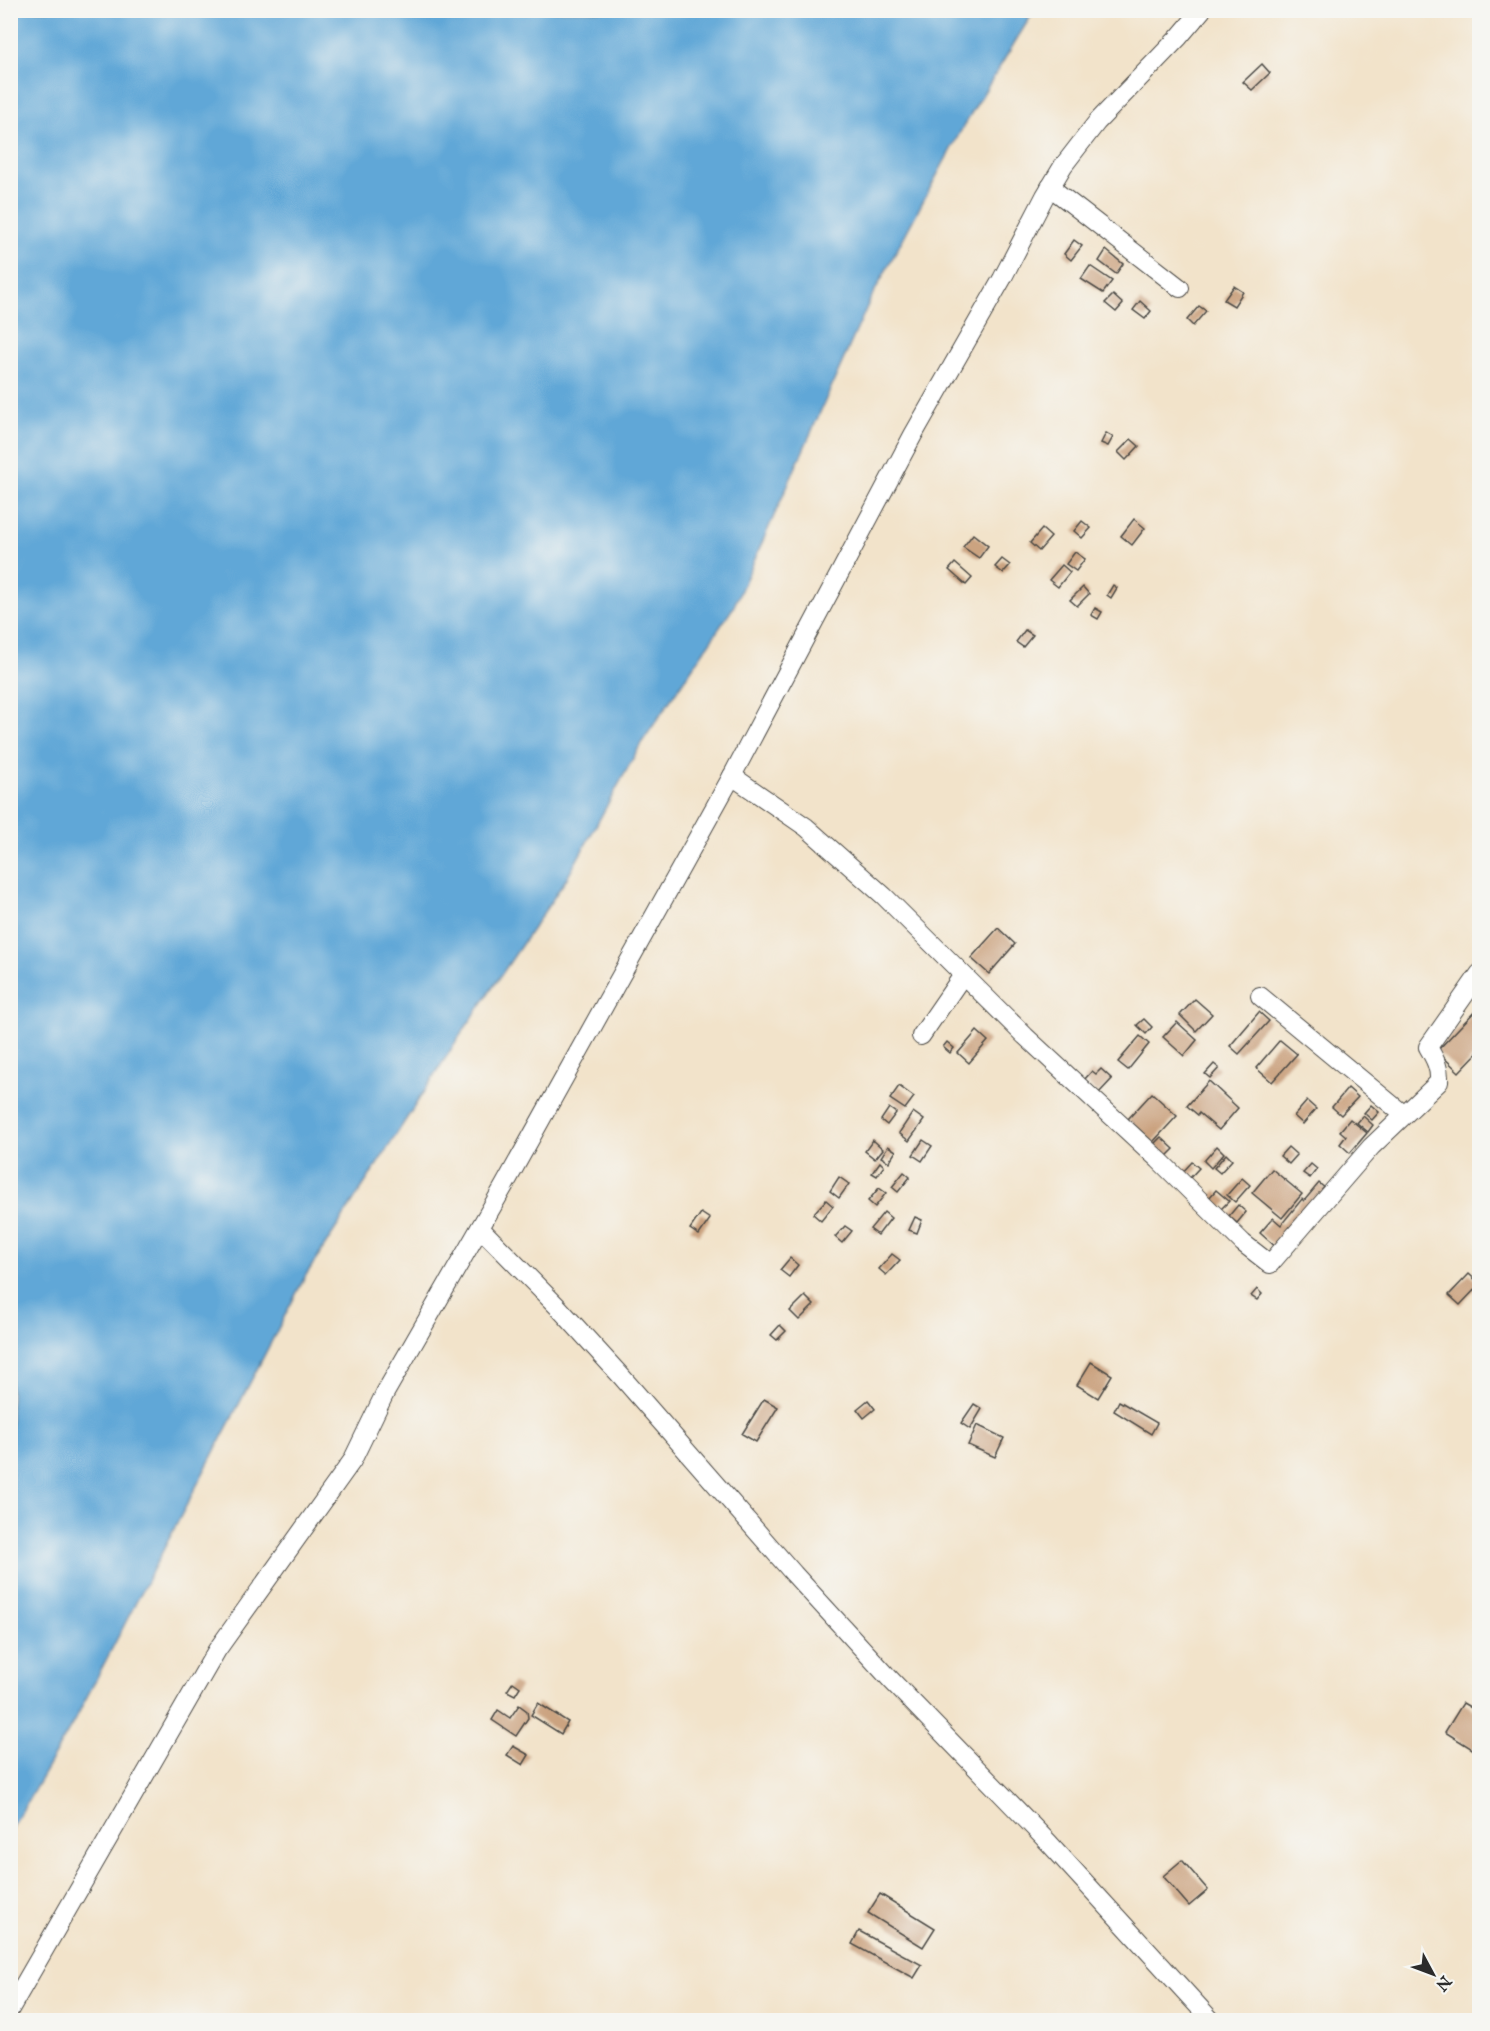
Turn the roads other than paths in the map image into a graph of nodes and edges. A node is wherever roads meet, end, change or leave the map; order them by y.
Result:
1 (1202, 10) edge
2 (1050, 188) junction
3 (1180, 288) dead end
4 (732, 776) junction
5 (1479, 973) edge
6 (963, 975) junction
7 (1260, 996) dead end
8 (921, 1036) dead end
9 (1403, 1114) junction
10 (480, 1228) junction
11 (10, 2009) edge
12 (1211, 2020) edge

1 - 2 street
2 - 3 street
2 - 4 street
4 - 6 street
4 - 10 street
5 - 9 street
6 - 8 street
6 - 9 street
7 - 9 street
10 - 11 street
10 - 12 street

